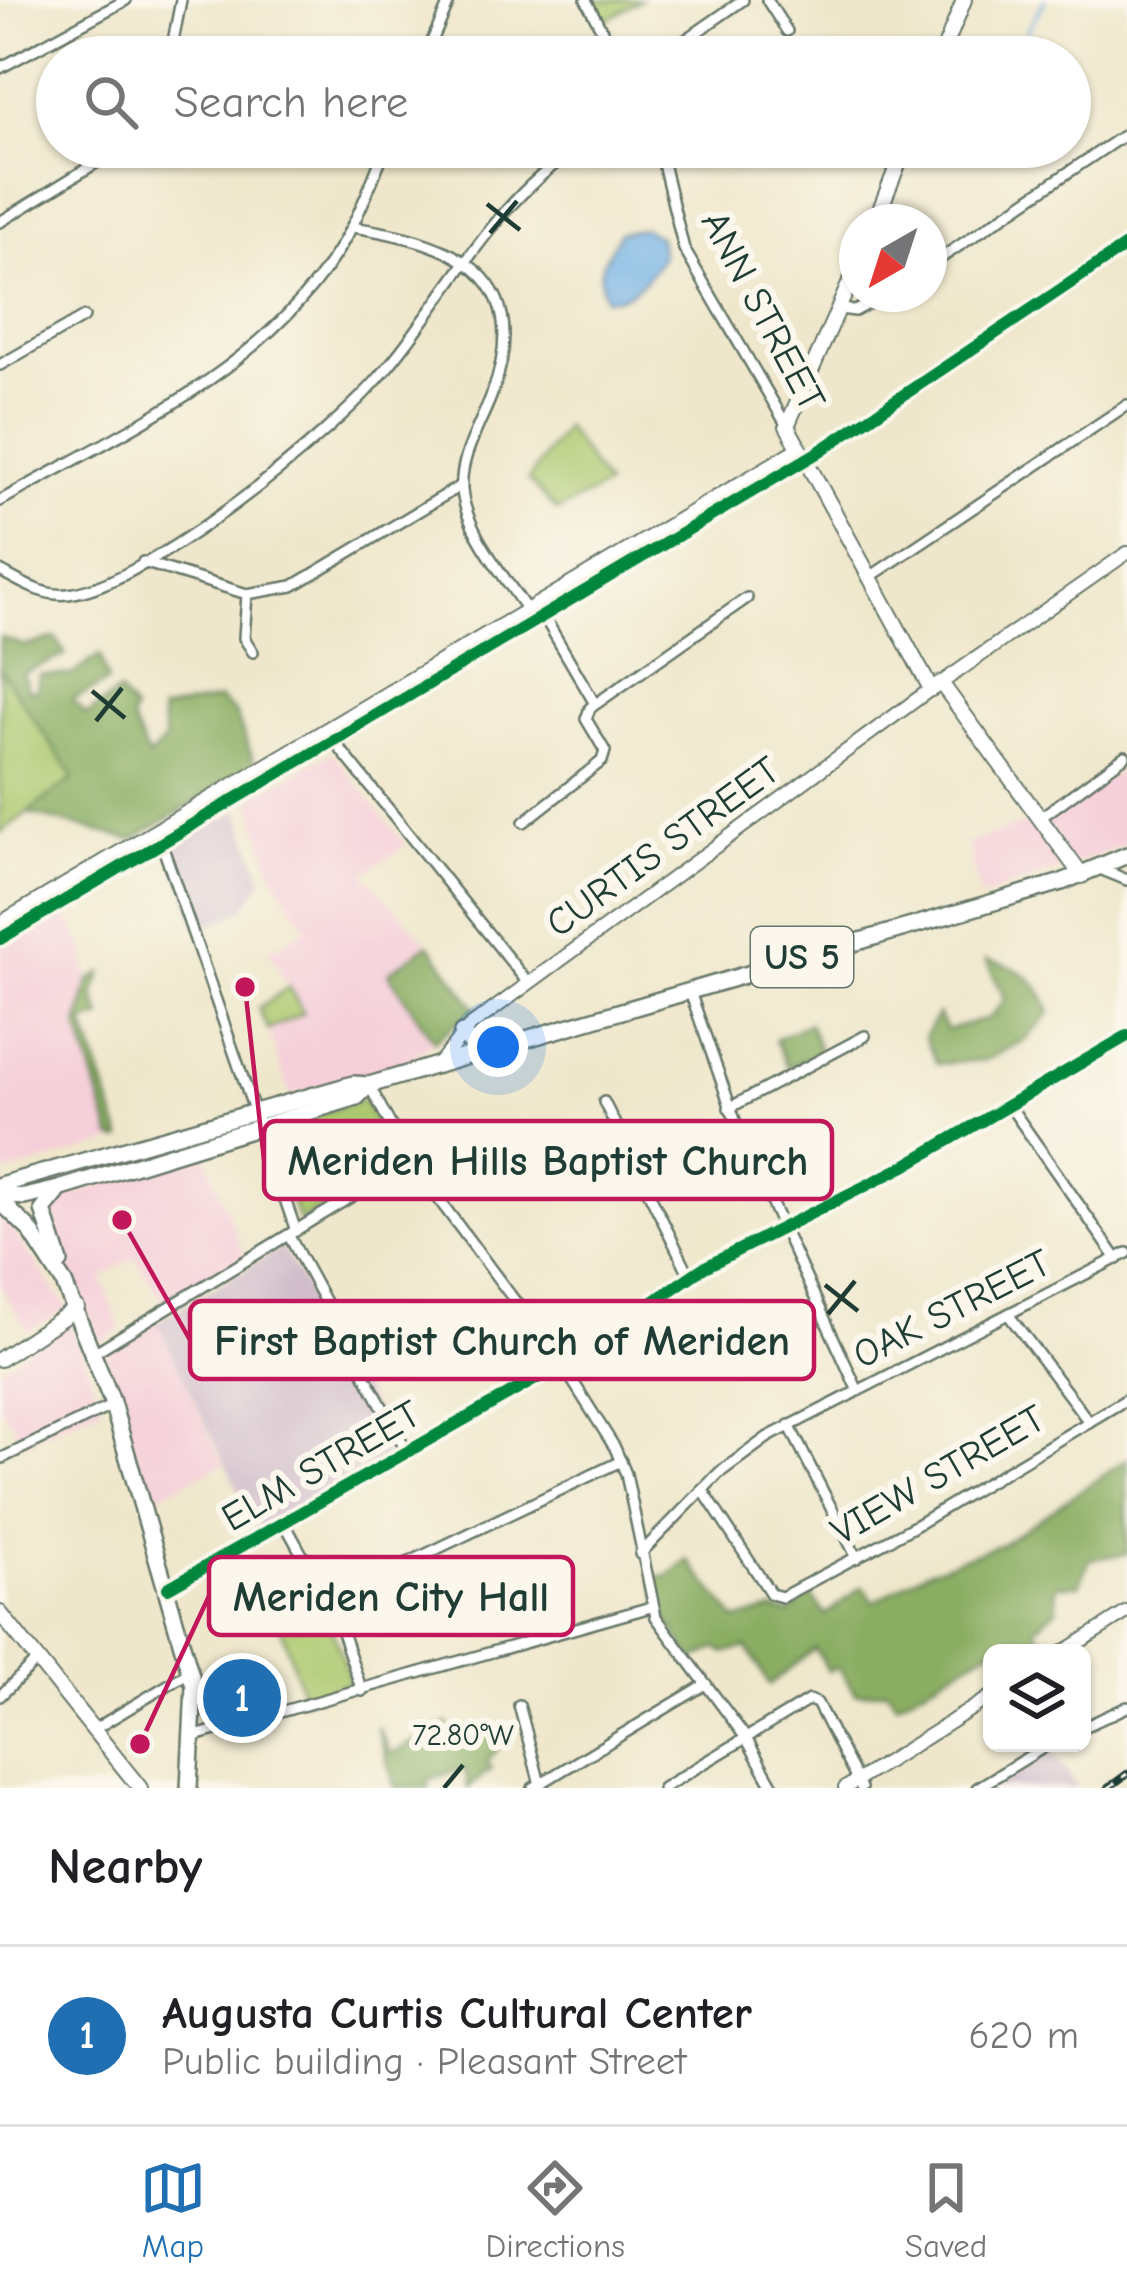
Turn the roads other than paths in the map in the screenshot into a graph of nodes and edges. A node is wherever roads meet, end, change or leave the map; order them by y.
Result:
1 (126, 0) edge
2 (181, 0) edge
3 (450, 0) edge
4 (586, 0) edge
5 (743, 0) edge
6 (767, 0) edge
7 (964, 0) edge
8 (788, 31) dead end
9 (59, 36) edge
10 (174, 36) edge
11 (434, 36) edge
12 (605, 36) edge
13 (691, 36) edge
14 (949, 36) edge
15 (36, 49) edge
16 (0, 68) edge
17 (1127, 133) edge
18 (1091, 157) edge
19 (88, 168) edge
20 (377, 168) edge
21 (550, 168) edge
22 (664, 168) edge
23 (897, 168) edge
24 (1075, 168) edge
25 (882, 204) edge
26 (0, 222) edge
27 (352, 227) junction
28 (1127, 245) edge
29 (947, 254) edge
30 (466, 260) junction
31 (839, 310) edge
32 (84, 317) dead end
33 (0, 365) edge
34 (1127, 405) edge
35 (787, 426) junction
36 (802, 454) junction
37 (461, 484) junction
38 (0, 501) edge
39 (1127, 553) edge
40 (143, 562) junction
41 (0, 571) edge
42 (870, 577) junction
43 (247, 594) junction
44 (747, 598) dead end
45 (535, 615) junction
46 (253, 652) dead end
47 (936, 686) junction
48 (596, 704) junction
49 (329, 735) junction
50 (1125, 756) edge
51 (1040, 818) junction
52 (524, 822) dead end
53 (159, 836) junction
54 (1127, 855) edge
55 (1100, 869) junction
56 (1082, 876) junction
57 (1127, 880) edge
58 (47, 903) junction
59 (0, 923) edge
60 (0, 939) edge
61 (528, 983) junction
62 (689, 989) junction
63 (462, 1033) junction
64 (865, 1036) dead end
65 (1127, 1036) edge
66 (478, 1051) junction
67 (440, 1062) junction
68 (369, 1085) junction
69 (604, 1102) dead end
70 (1009, 1105) junction
71 (729, 1108) junction
72 (258, 1120) junction
73 (141, 1145) junction
74 (410, 1161) junction
75 (146, 1162) junction
76 (0, 1185) edge
77 (64, 1188) junction
78 (0, 1198) edge
79 (783, 1228) junction
80 (292, 1233) junction
81 (1122, 1256) edge
82 (690, 1276) junction
83 (68, 1290) junction
84 (77, 1308) junction
85 (1008, 1314) junction
86 (95, 1352) junction
87 (0, 1359) edge
88 (562, 1364) junction
89 (857, 1391) junction
90 (1127, 1399) edge
91 (113, 1406) junction
92 (1089, 1422) junction
93 (789, 1425) junction
94 (407, 1452) junction
95 (0, 1459) edge
96 (622, 1461) junction
97 (702, 1489) junction
98 (284, 1522) junction
99 (640, 1554) junction
100 (856, 1558) junction
101 (168, 1588) junction
102 (328, 1600) junction
103 (651, 1606) junction
104 (1127, 1612) edge
105 (0, 1613) edge
106 (1076, 1644) edge
107 (37, 1660) junction
108 (191, 1671) junction
109 (706, 1684) junction
110 (362, 1691) junction
111 (0, 1696) edge
112 (983, 1702) edge
113 (519, 1705) dead end
114 (1127, 1707) edge
115 (1091, 1724) edge
116 (93, 1730) junction
117 (195, 1736) junction
118 (746, 1738) junction
119 (1036, 1752) edge
120 (543, 1785) edge
121 (855, 1786) edge
122 (140, 1788) edge
123 (189, 1788) edge
124 (663, 1788) edge
125 (774, 1788) edge
126 (977, 1788) edge

1 - 9 street
2 - 10 street
3 - 11 street
4 - 12 street
5 - 13 street
6 - 8 street
7 - 14 main road
15 - 16 street
17 - 18 street
19 - 26 street
20 - 27 street
21 - 30 street
22 - 35 street, ANN STREET
23 - 25 main road
24 - 29 street
27 - 30 street
27 - 38 street
28 - 36 street
30 - 37 street
30 - 40 street
31 - 35 main road
32 - 33 street
34 - 42 street
35 - 36 main road, ANN STREET
36 - 42 main road, ANN STREET
36 - 45 street
37 - 43 street
37 - 45 street
39 - 47 street, CURTIS STREET
40 - 41 street
40 - 43 street
42 - 47 main road, ANN STREET
43 - 46 street
44 - 48 street
45 - 48 street
45 - 49 street
47 - 51 main road, ANN STREET
47 - 61 street, CURTIS STREET
48 - 52 street
49 - 53 street
49 - 61 street
50 - 51 street
51 - 56 main road, ANN STREET
53 - 58 street
53 - 72 street
54 - 55 main road, US 5
55 - 56 main road, US 5
55 - 57 street
56 - 62 main road, US 5
58 - 59 street
58 - 60 street
61 - 63 street, CURTIS STREET
62 - 66 main road, US 5
62 - 71 street
63 - 66 main road
63 - 67 street, CURTIS STREET
64 - 71 street
65 - 70 street, ELM STREET
66 - 67 main road, US 5
67 - 68 main road, US 5
68 - 72 main road, US 5
68 - 74 street
69 - 82 street
70 - 79 street, ELM STREET
70 - 81 street
71 - 79 street
72 - 73 main road, US 5
72 - 75 main road, US 5
72 - 80 street
73 - 75 main road
73 - 76 main road, US 5
74 - 80 street
74 - 88 street
75 - 77 main road, US 5
77 - 78 main road, US 5
77 - 83 main road
78 - 83 main road
79 - 82 street, ELM STREET
79 - 89 street
80 - 86 street
80 - 94 street
81 - 85 street, OAK STREET
82 - 88 street, ELM STREET
83 - 84 main road
84 - 86 main road
84 - 87 main road
85 - 89 street, OAK STREET
85 - 92 street
86 - 91 main road
88 - 94 street, ELM STREET
88 - 96 street
89 - 93 street, OAK STREET
90 - 92 street, VIEW STREET
91 - 95 street
91 - 101 main road
92 - 100 street, VIEW STREET
93 - 97 street, OAK STREET
93 - 100 street
94 - 98 street, ELM STREET
96 - 99 street
96 - 102 street
97 - 99 street, OAK STREET
97 - 100 street, VIEW STREET
98 - 101 street, ELM STREET
98 - 102 street
99 - 103 street
101 - 108 main road
102 - 110 street
103 - 109 street
103 - 110 street
104 - 106 street
105 - 107 main road
107 - 111 street
107 - 116 main road
108 - 116 street
108 - 117 main road
109 - 118 street
109 - 120 street
110 - 117 street
112 - 121 street
113 - 120 street
114 - 115 street
116 - 122 main road
117 - 123 main road
118 - 121 street
118 - 124 street
118 - 125 street
119 - 126 street

